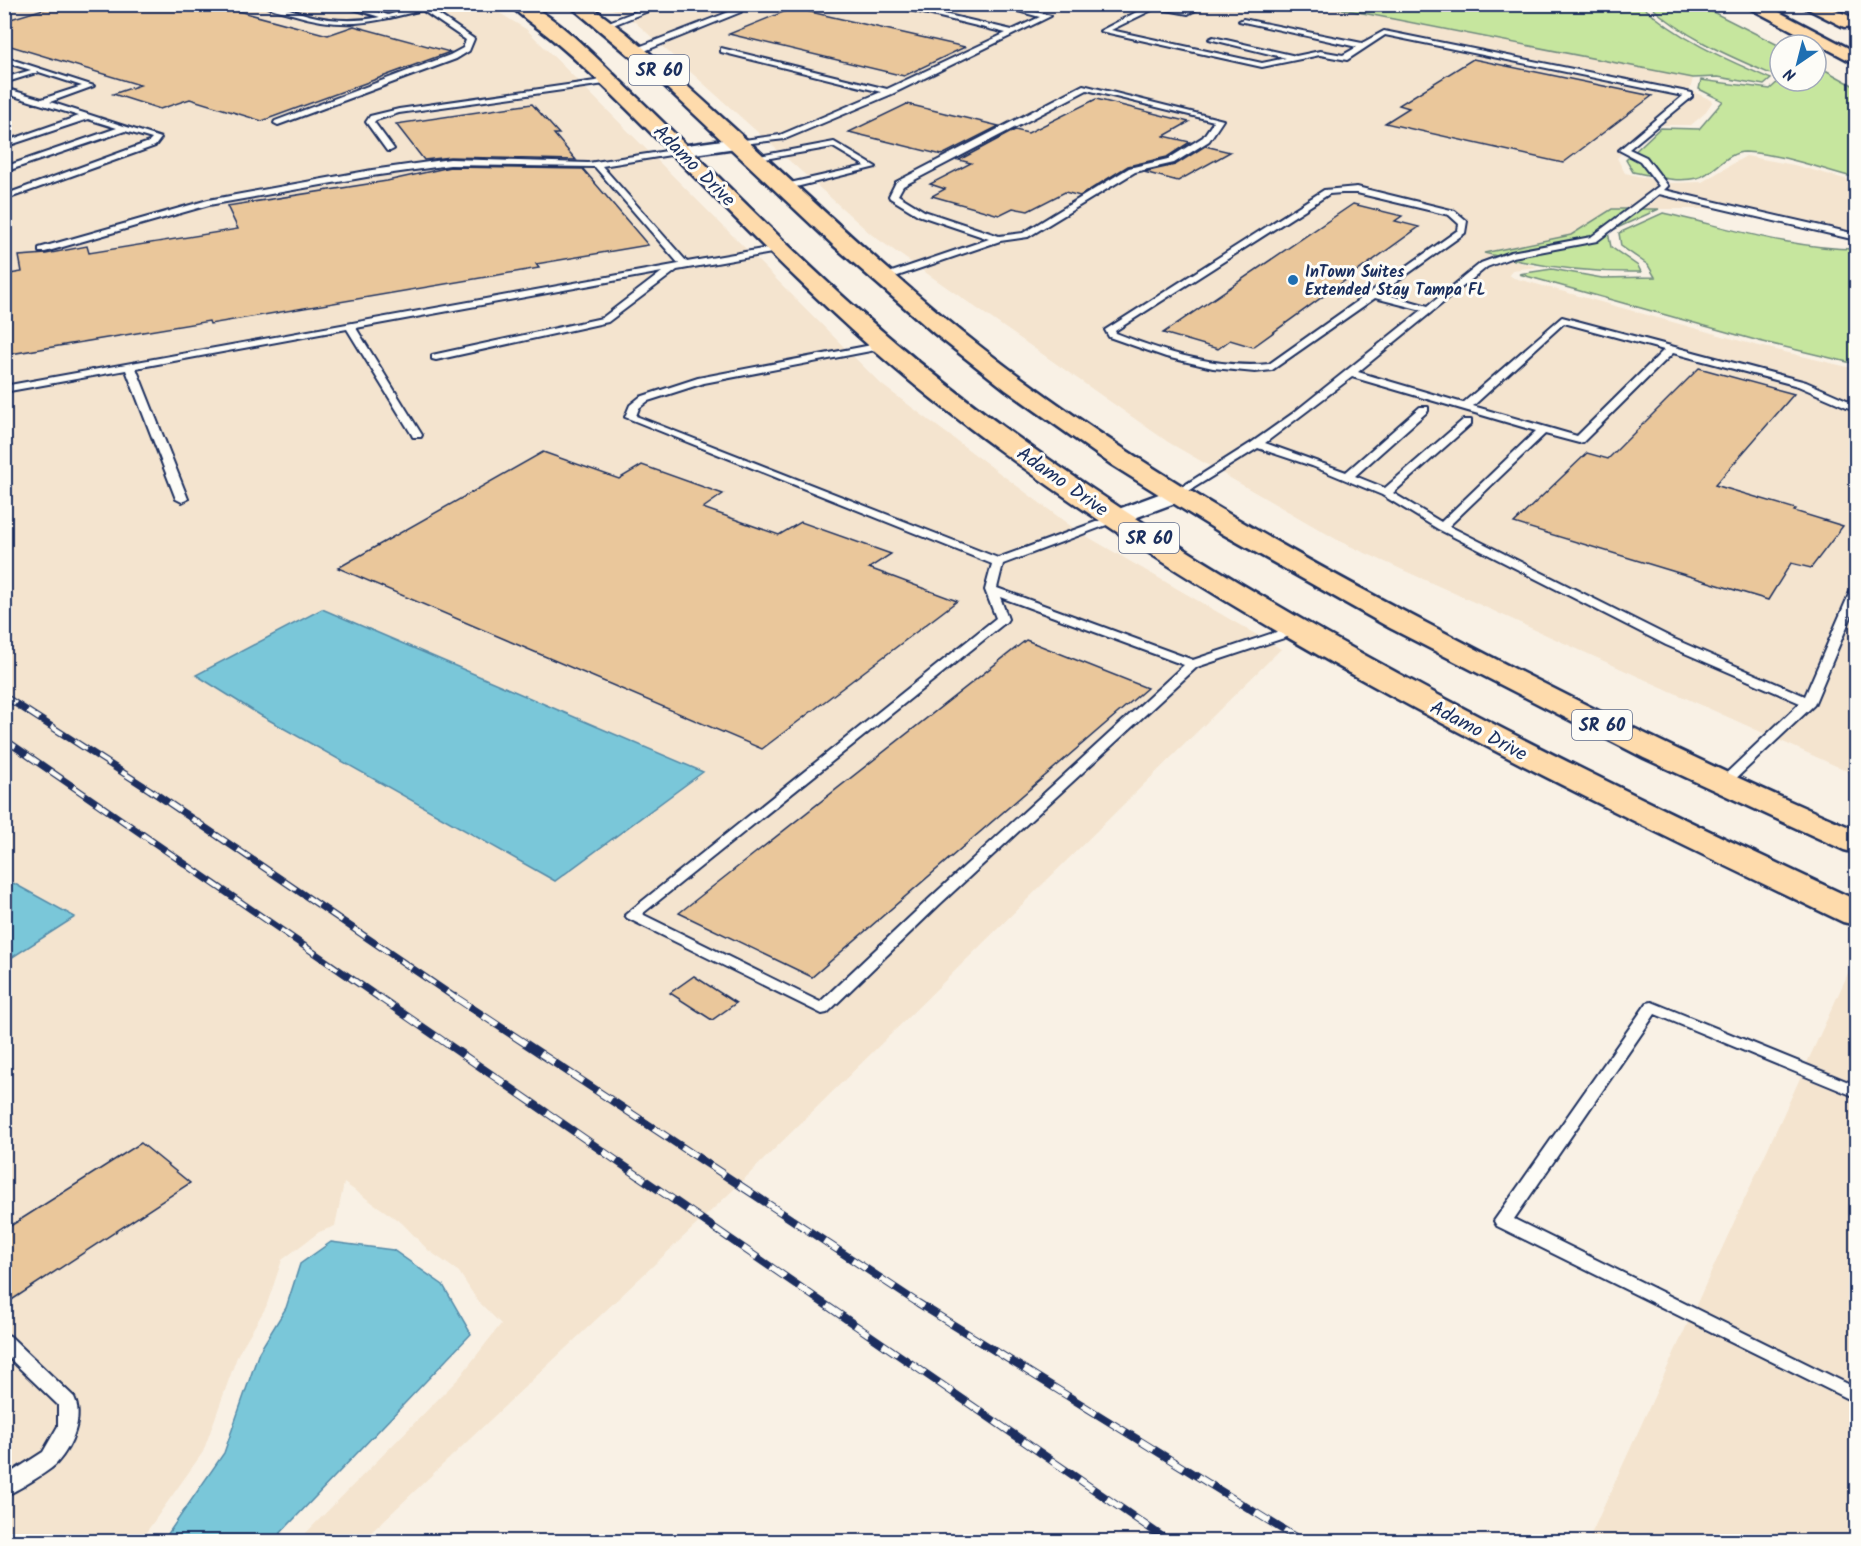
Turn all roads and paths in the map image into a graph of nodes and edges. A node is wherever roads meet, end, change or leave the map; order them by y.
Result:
1 (264, 4) edge
2 (340, 4) edge
3 (517, 4) edge
4 (576, 4) edge
5 (663, 4) edge
6 (702, 4) edge
7 (889, 4) edge
8 (994, 4) edge
9 (1204, 4) edge
10 (1750, 4) edge
11 (1806, 4) edge
12 (1817, 4) edge
13 (419, 6) edge
14 (387, 17) junction
15 (1243, 21) dead end
16 (605, 25) junction
17 (1853, 25) edge
18 (1013, 32) junction
19 (1213, 39) dead end
20 (1364, 46) junction
21 (724, 50) dead end
22 (639, 51) junction
23 (1298, 58) junction
24 (4, 59) edge
25 (1857, 59) edge
26 (38, 70) junction
27 (4, 81) edge
28 (609, 81) junction
29 (4, 90) edge
30 (889, 92) junction
31 (25, 96) junction
32 (42, 102) junction
33 (4, 103) edge
34 (88, 116) junction
35 (278, 123) dead end
36 (125, 128) junction
37 (737, 143) junction
38 (4, 145) edge
39 (390, 149) dead end
40 (680, 150) junction
41 (753, 158) junction
42 (596, 165) junction
43 (4, 170) edge
44 (784, 187) junction
45 (1656, 191) junction
46 (4, 198) edge
47 (1857, 237) edge
48 (998, 239) junction
49 (780, 249) junction
50 (42, 250) dead end
51 (680, 266) junction
52 (883, 278) junction
53 (1372, 294) junction
54 (1429, 309) junction
55 (350, 326) junction
56 (882, 346) junction
57 (1671, 349) junction
58 (436, 357) dead end
59 (130, 366) junction
60 (1350, 373) junction
61 (4, 389) edge
62 (1465, 407) junction
63 (1857, 408) edge
64 (1424, 409) dead end
65 (1467, 422) dead end
66 (1543, 430) junction
67 (417, 435) dead end
68 (1256, 444) junction
69 (1347, 477) junction
70 (1386, 493) junction
71 (1175, 495) junction
72 (182, 499) dead end
73 (1116, 518) junction
74 (1442, 527) junction
75 (998, 562) junction
76 (991, 590) junction
77 (1857, 592) edge
78 (1850, 625) edge
79 (1298, 629) junction
80 (1193, 664) junction
81 (1809, 702) junction
82 (1724, 782) junction
83 (1857, 843) edge
84 (1857, 914) edge
85 (1857, 1091) edge
86 (4, 1341) edge
87 (1857, 1396) edge
88 (4, 1488) edge

1 - 14 lane
2 - 14 lane
3 - 28 main road, Adamo Drive / SR 60
4 - 16 main road, SR 60
5 - 16 lane
6 - 22 lane
7 - 18 lane
8 - 18 lane
9 - 23 lane
10 - 25 main road
11 - 17 main road
12 - 17 main road
13 - 14 lane
13 - 35 lane
15 - 20 lane
16 - 22 main road, SR 60
18 - 30 lane
19 - 23 lane
20 - 23 lane
20 - 45 lane
21 - 30 lane
22 - 37 main road, SR 60
24 - 26 lane
26 - 27 lane
26 - 32 lane
28 - 39 lane
28 - 40 main road, Adamo Drive / SR 60
29 - 31 lane
30 - 37 lane
31 - 32 lane
31 - 33 lane
32 - 34 lane
34 - 36 lane
34 - 38 lane
36 - 43 lane
36 - 46 lane
37 - 40 street
37 - 41 main road, SR 60
40 - 42 lane
40 - 49 main road, Adamo Drive / SR 60
41 - 44 main road, SR 60
41 - 44 lane
42 - 50 lane
42 - 51 lane
44 - 52 main road, SR 60
45 - 47 lane
45 - 54 lane
48 - 48 lane
48 - 52 lane
49 - 51 lane
49 - 56 main road, Adamo Drive / SR 60
51 - 55 lane
51 - 58 lane
52 - 71 main road, SR 60
53 - 53 lane
53 - 54 lane
54 - 60 lane
55 - 59 lane
55 - 67 lane
56 - 73 main road, Adamo Drive / SR 60
56 - 75 lane
57 - 62 lane
57 - 63 lane
57 - 66 lane
59 - 61 lane
59 - 72 lane
60 - 62 lane
60 - 68 lane
62 - 66 lane
64 - 69 lane
65 - 70 lane
66 - 74 lane
68 - 69 lane
68 - 71 lane
69 - 70 lane
70 - 74 lane
71 - 73 street
71 - 82 main road, SR 60
73 - 75 lane
73 - 79 main road, Adamo Drive / SR 60
74 - 81 lane
75 - 76 lane
76 - 80 lane
76 - 80 lane
77 - 78 lane
78 - 81 lane
79 - 80 lane
79 - 84 main road, Adamo Drive / SR 60
81 - 82 lane
82 - 83 main road, SR 60
85 - 87 lane
86 - 88 lane

